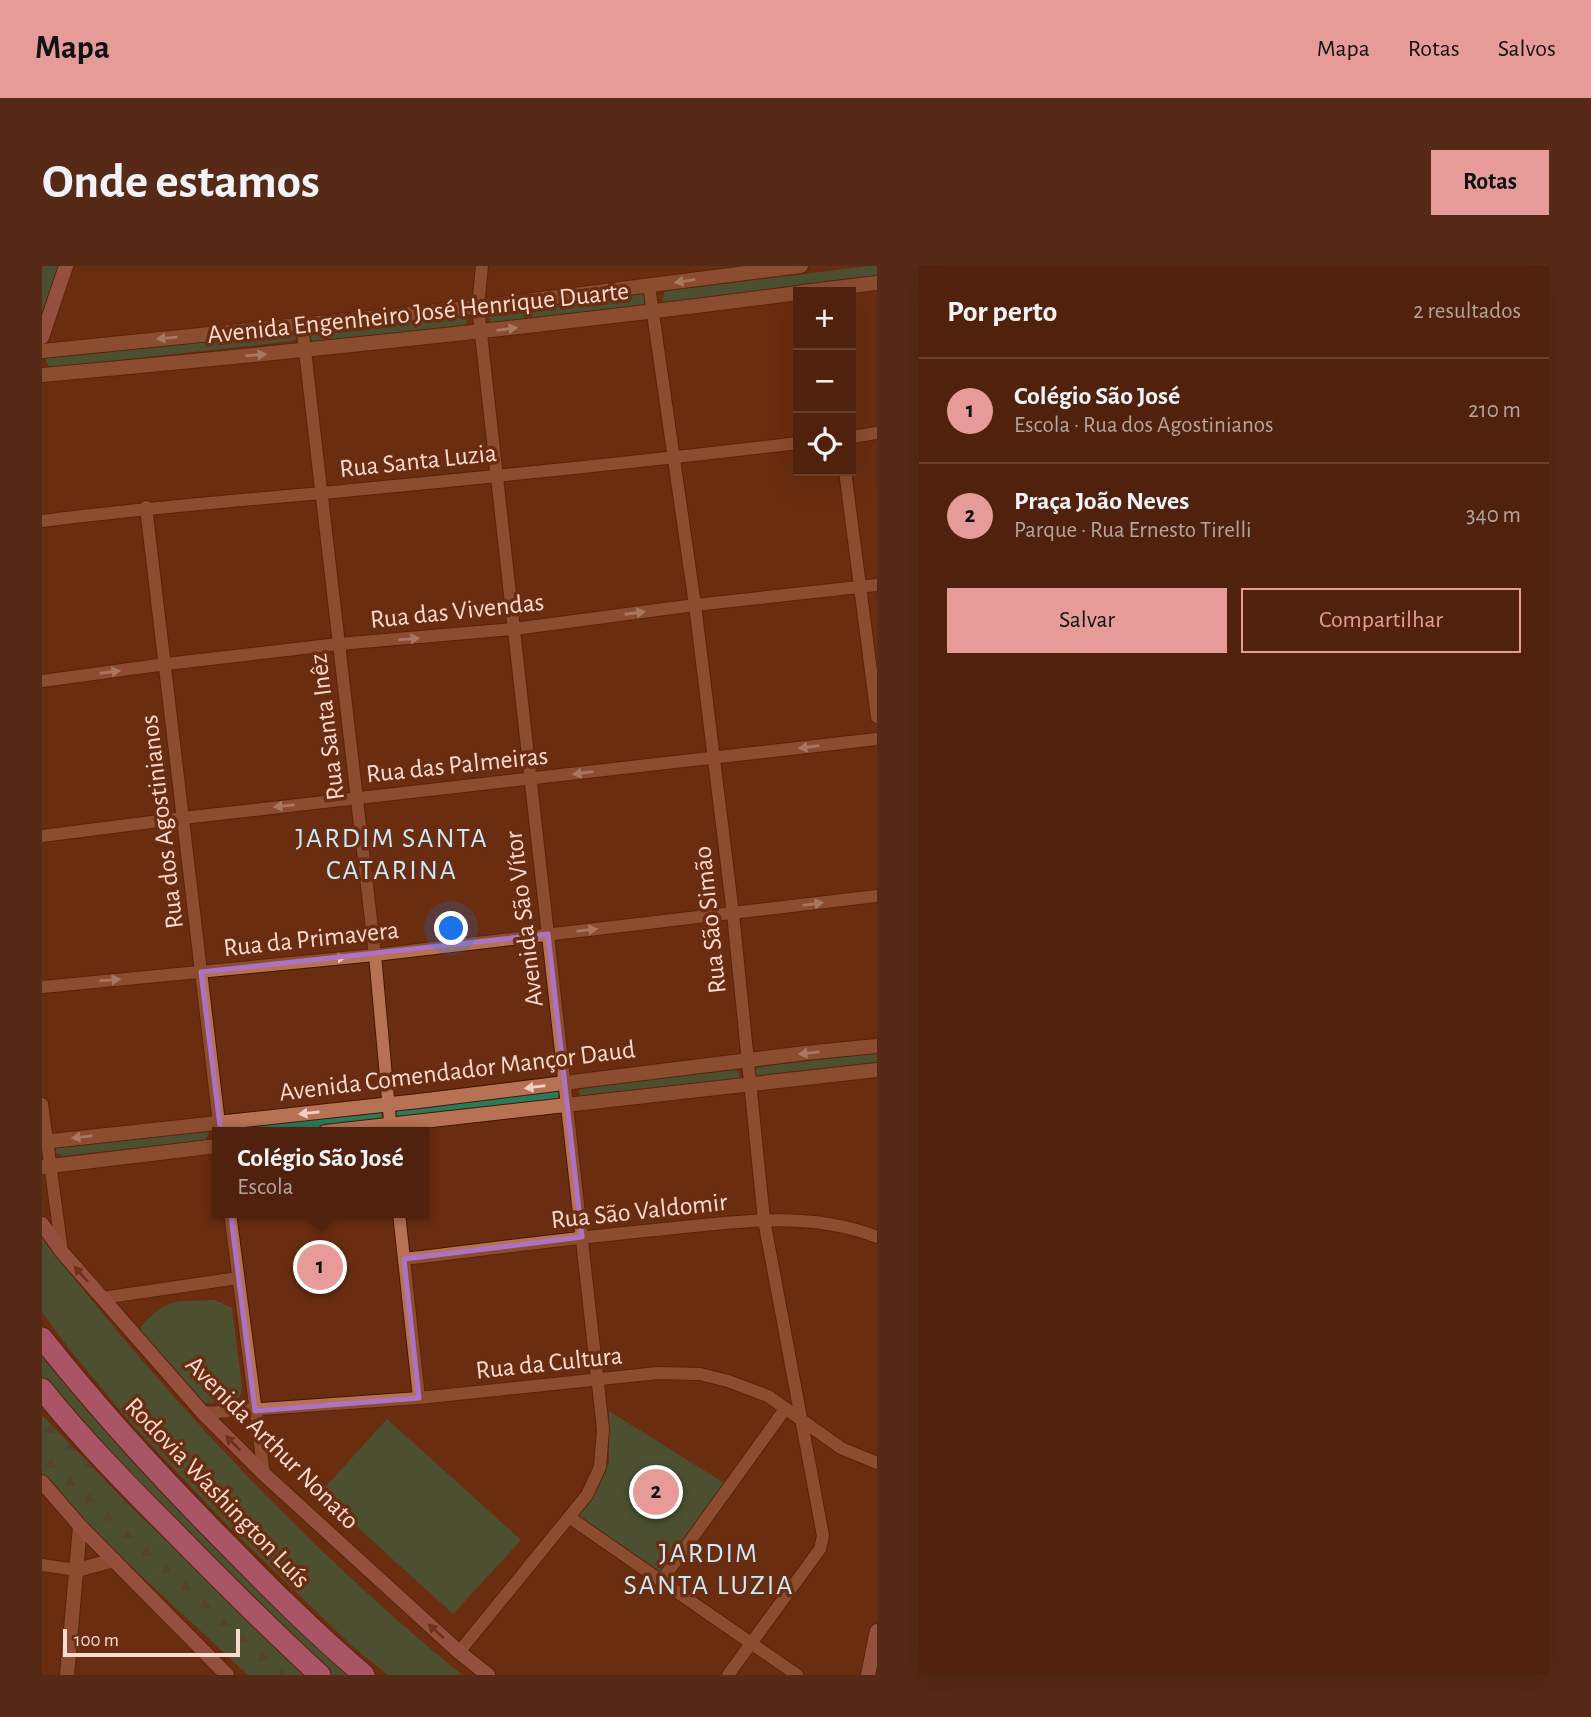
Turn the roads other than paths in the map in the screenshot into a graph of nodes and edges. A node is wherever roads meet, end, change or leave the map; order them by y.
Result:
1 (66, 266) edge
2 (482, 266) edge
3 (801, 266) edge
4 (756, 268) edge
5 (877, 284) edge
6 (649, 286) junction
7 (853, 287) edge
8 (793, 294) edge
9 (478, 307) junction
10 (653, 312) junction
11 (302, 326) junction
12 (481, 332) junction
13 (42, 337) edge
14 (42, 351) edge
15 (306, 351) junction
16 (42, 374) edge
17 (877, 433) edge
18 (856, 435) edge
19 (793, 444) edge
20 (675, 458) junction
21 (497, 475) junction
22 (846, 476) edge
23 (321, 493) junction
24 (146, 507) junction
25 (42, 521) edge
26 (877, 585) edge
27 (859, 587) junction
28 (695, 605) junction
29 (514, 629) junction
30 (339, 645) junction
31 (166, 664) junction
32 (42, 681) edge
33 (877, 717) edge
34 (877, 739) edge
35 (713, 758) junction
36 (530, 779) junction
37 (358, 798) junction
38 (183, 818) junction
39 (42, 836) edge
40 (877, 896) edge
41 (733, 914) junction
42 (548, 934) junction
43 (375, 955) junction
44 (201, 972) junction
45 (42, 987) edge
46 (877, 1046) edge
47 (748, 1060) junction
48 (877, 1070) edge
49 (565, 1083) junction
50 (750, 1083) junction
51 (42, 1104) edge
52 (388, 1104) junction
53 (567, 1105) junction
54 (219, 1127) edge
55 (390, 1127) edge
56 (398, 1127) edge
57 (212, 1128) edge
58 (44, 1141) edge
59 (212, 1147) edge
60 (46, 1166) edge
61 (231, 1218) edge
62 (400, 1218) edge
63 (764, 1220) junction
64 (42, 1224) edge
65 (582, 1237) junction
66 (877, 1237) edge
67 (62, 1252) junction
68 (404, 1259) junction
69 (238, 1278) junction
70 (102, 1298) junction
71 (42, 1338) edge
72 (598, 1380) junction
73 (42, 1389) edge
74 (419, 1398) junction
75 (785, 1409) junction
76 (255, 1411) junction
77 (203, 1413) junction
78 (801, 1421) junction
79 (877, 1462) edge
80 (264, 1474) junction
81 (42, 1482) edge
82 (569, 1517) junction
83 (80, 1526) junction
84 (114, 1560) junction
85 (42, 1565) edge
86 (78, 1570) junction
87 (662, 1580) junction
88 (877, 1631) edge
89 (752, 1643) junction
90 (459, 1652) junction
91 (67, 1675) edge
92 (227, 1675) edge
93 (320, 1675) edge
94 (364, 1675) edge
95 (488, 1675) edge
96 (728, 1675) edge
97 (797, 1675) edge
98 (868, 1675) edge

1 - 13 main road
2 - 9 street, Avenida São Vítor
3 - 4 street, Avenida Engenheiro José Henrique Duarte
4 -> 6 street, Avenida Engenheiro José Henrique Duarte
5 - 7 street, Avenida Engenheiro José Henrique Duarte
6 - 9 street, Avenida Engenheiro José Henrique Duarte
6 - 10 street, Rua São Simão
8 - 10 street, Avenida Engenheiro José Henrique Duarte
9 - 11 street, Avenida Engenheiro José Henrique Duarte
9 - 12 street, Avenida São Vítor
12 -> 10 street, Avenida Engenheiro José Henrique Duarte
10 - 20 street, Rua São Simão
11 -> 14 street, Avenida Engenheiro José Henrique Duarte
11 - 15 street, Rua Santa Inêz
12 - 15 street, Avenida Engenheiro José Henrique Duarte
12 - 21 street, Avenida São Vítor
16 -> 15 street, Avenida Engenheiro José Henrique Duarte
15 - 23 street, Rua Santa Inêz
17 - 18 street
19 - 20 street, Rua Santa Luzia
20 - 21 street, Rua Santa Luzia
20 - 28 street, Rua São Simão
21 - 23 street, Rua Santa Luzia
21 - 29 street, Avenida São Vítor
22 - 27 street
23 - 24 street, Rua Santa Luzia
23 - 30 street, Rua Santa Inêz
24 - 25 street, Rua Santa Luzia
24 - 31 street, Rua dos Agostinianos
26 - 27 street, Rua das Vivendas
27 - 28 street, Rua das Vivendas
27 - 33 street
29 -> 28 street, Rua das Vivendas
28 - 35 street, Rua São Simão
30 -> 29 street, Rua das Vivendas
29 - 36 street, Avenida São Vítor
30 - 31 street, Rua das Vivendas
30 - 37 street, Rua Santa Inêz
32 -> 31 street, Rua das Vivendas
31 - 38 street, Rua dos Agostinianos
34 -> 35 street, Rua das Palmeiras
35 -> 36 street, Rua das Palmeiras
35 - 41 street, Rua São Simão
36 - 37 street, Rua das Palmeiras
36 - 42 street, Avenida São Vítor
37 -> 38 street, Rua das Palmeiras
37 - 43 street, Rua Santa Inêz
38 - 39 street, Rua das Palmeiras
38 - 44 street, Rua dos Agostinianos
41 -> 40 street, Rua da Primavera
42 -> 41 street, Rua da Primavera
41 - 47 street, Rua São Simão
42 - 43 street, Rua da Primavera
42 - 49 street, Avenida São Vítor
44 -> 43 street, Rua da Primavera
43 - 52 street, Rua Santa Inêz
45 -> 44 street, Rua da Primavera
44 - 54 street, Rua dos Agostinianos
46 -> 47 street, Avenida Comendador Mançor Daud
47 - 49 street, Avenida Comendador Mançor Daud
47 - 50 street, Rua São Simão
48 - 50 street, Avenida Comendador Mançor Daud
49 -> 52 street, Avenida Comendador Mançor Daud
49 - 53 street, Avenida São Vítor
50 - 53 street, Avenida Comendador Mançor Daud
50 - 63 street, Rua São Simão
51 - 58 street
52 -> 54 street, Avenida Comendador Mançor Daud
52 - 55 street, Rua Santa Inêz
53 - 56 street, Avenida Comendador Mançor Daud
53 - 65 street, Avenida São Vítor
57 -> 58 street, Avenida Comendador Mançor Daud
58 - 60 street
59 - 60 street
60 - 67 street
61 - 69 street
62 - 68 street
63 - 65 street, Rua São Valdomir
63 - 66 street, Rua São Valdomir
63 - 78 street, Rua São Simão
64 - 67 main road, Avenida Arthur Nonato
65 - 68 street, Rua São Valdomir
65 - 72 street, Avenida São Vítor
70 -> 67 main road, Avenida Arthur Nonato
68 - 74 street
69 - 70 street
69 - 76 street
70 - 77 main road, Avenida Arthur Nonato
71 - 94 highway, Rodovia Washington Luís
72 - 74 street, Rua da Cultura
72 - 75 street, Rua da Cultura
72 - 82 street, Avenida São Vítor
73 - 93 highway
74 - 76 street, Rua da Cultura
75 - 78 street, Rua da Cultura
75 - 87 street
76 - 77 street, Rua da Cultura
76 - 80 street
80 -> 77 main road, Avenida Arthur Nonato
78 - 79 street, Rua da Cultura
78 - 89 street, Rua São Simão
90 -> 80 main road, Avenida Arthur Nonato
81 - 83 main road
82 - 87 street
82 - 90 street, Avenida São Vítor
83 - 84 main road
83 - 86 street
84 - 86 street
84 - 92 main road
85 - 86 street
86 - 91 street
87 - 89 street
88 - 98 main road
89 - 96 street
89 - 97 street
90 - 95 main road, Avenida Arthur Nonato

